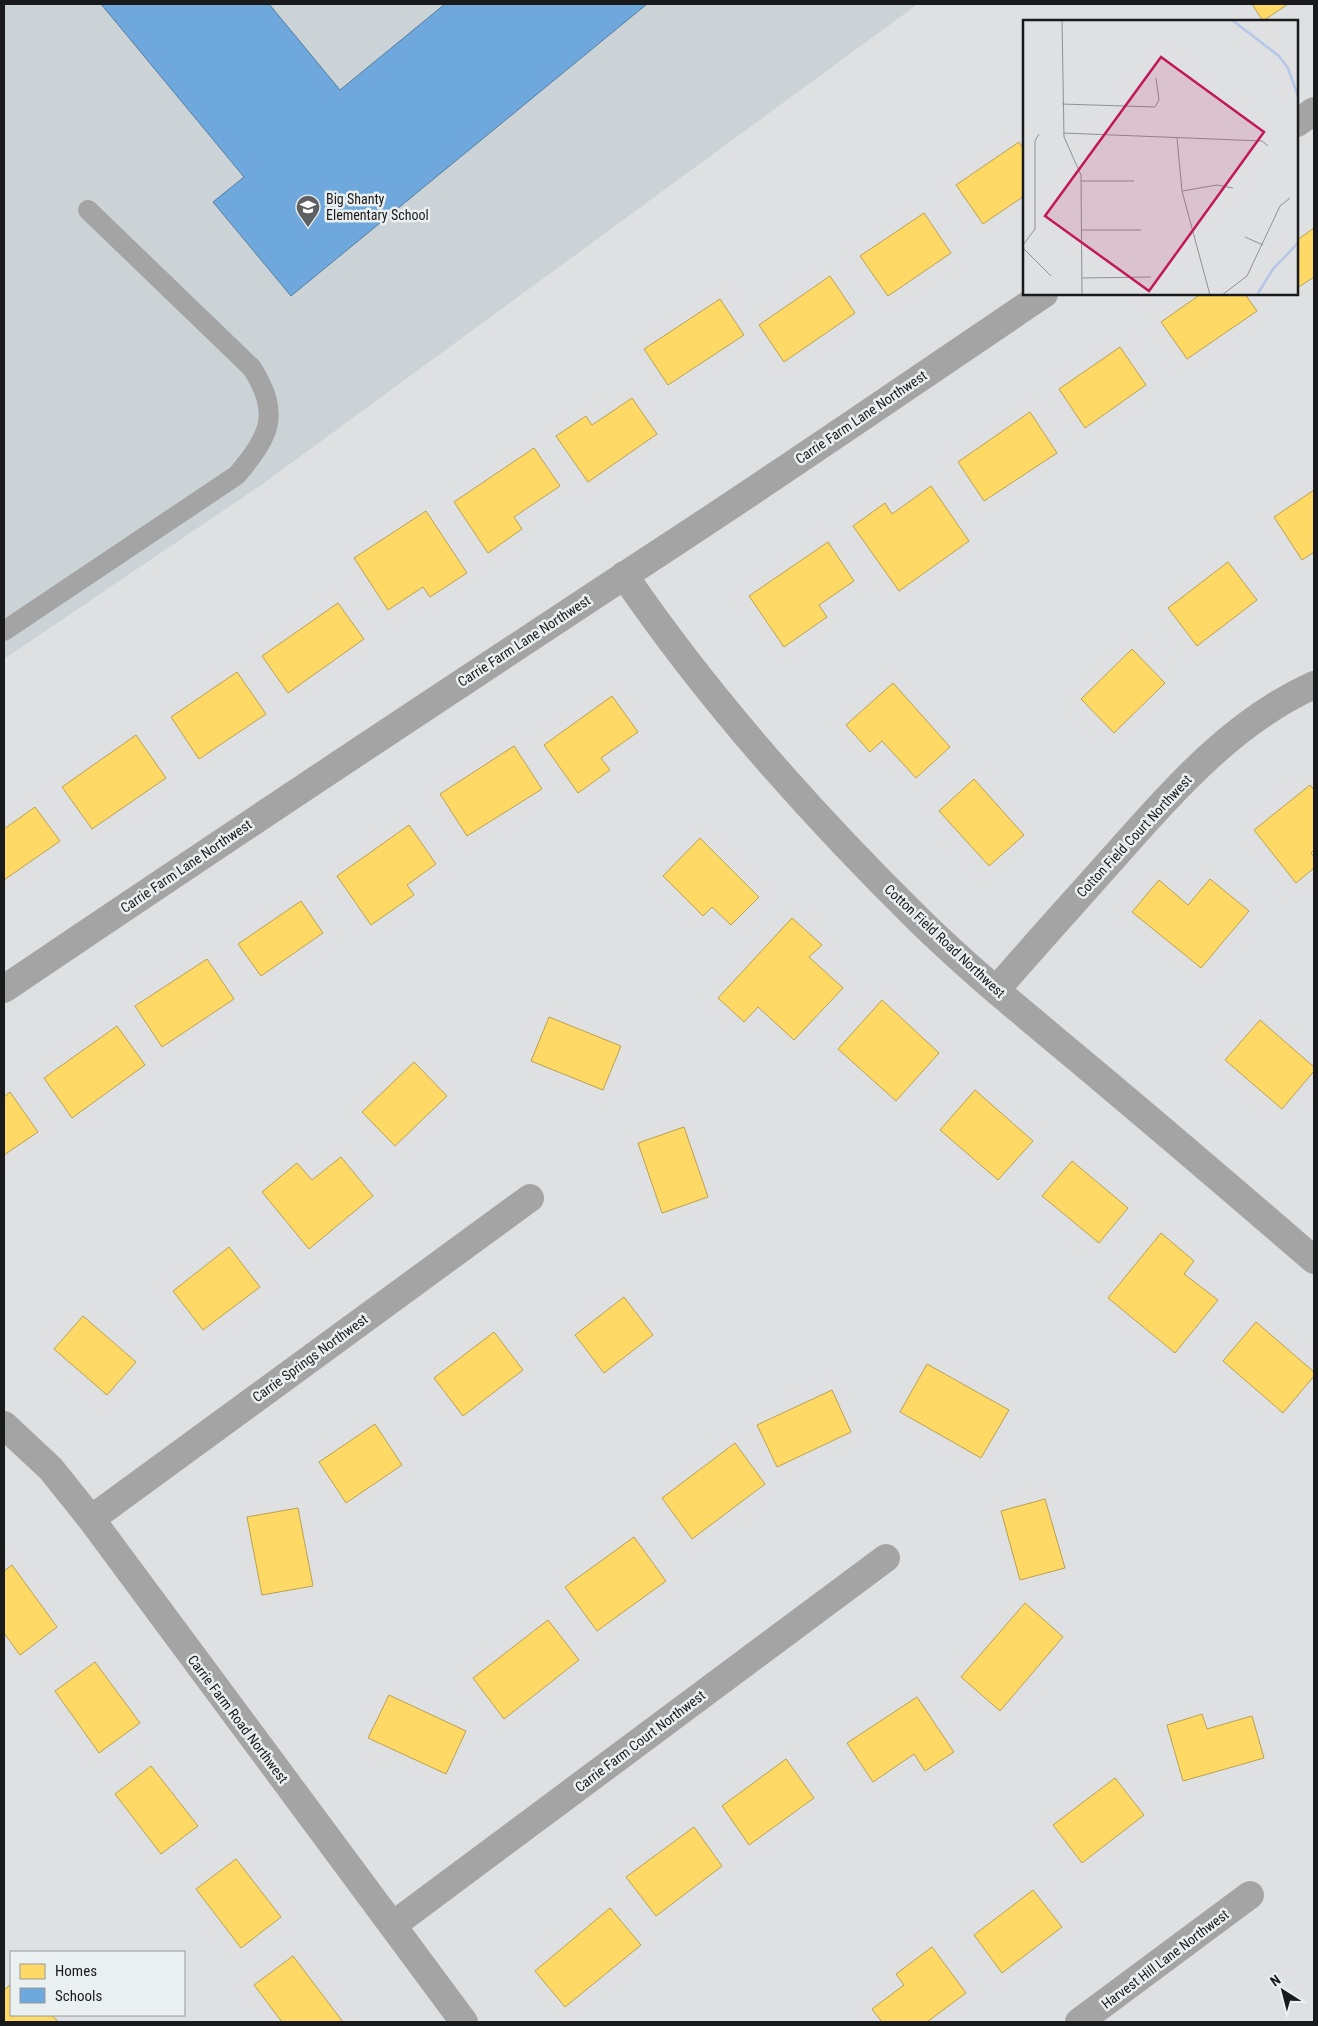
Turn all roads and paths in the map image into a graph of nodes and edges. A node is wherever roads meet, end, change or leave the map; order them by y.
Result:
1 (1314, 111) edge
2 (1298, 122) edge
3 (88, 210) dead end
4 (1043, 295) edge
5 (624, 575) junction
6 (4, 631) edge
7 (1314, 685) edge
8 (4, 989) edge
9 (996, 990) junction
10 (530, 1198) dead end
11 (1314, 1260) edge
12 (4, 1425) edge
13 (91, 1519) junction
14 (886, 1558) dead end
15 (1250, 1895) dead end
16 (393, 1925) junction
17 (464, 2022) edge
18 (1080, 2022) edge

1 - 2 street
3 - 6 lane
4 - 5 street, Carrie Farm Lane Northwest
5 - 8 street, Carrie Farm Lane Northwest
5 - 9 street, Cotton Field Road Northwest
7 - 9 street, Cotton Field Court Northwest
9 - 11 street, Cotton Field Road Northwest
10 - 13 street, Carrie Springs Northwest
12 - 13 street, Carrie Farm Road Northwest
13 - 16 street, Carrie Farm Road Northwest
14 - 16 street, Carrie Farm Court Northwest
15 - 18 street, Harvest Hill Lane Northwest
16 - 17 street, Carrie Farm Road Northwest

